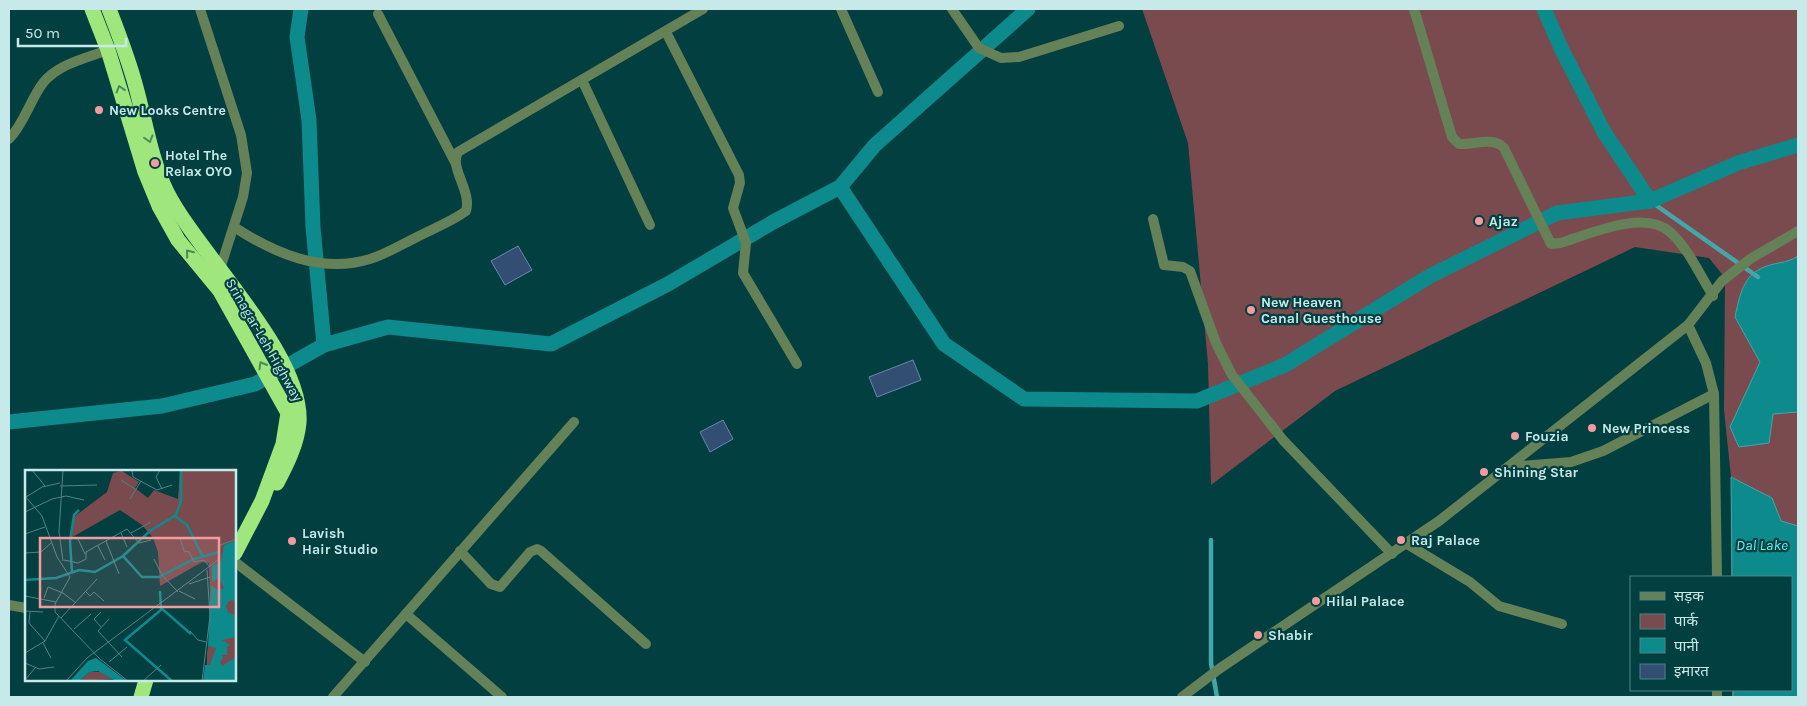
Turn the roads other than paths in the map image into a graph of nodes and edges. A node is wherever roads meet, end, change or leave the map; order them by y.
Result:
1 (92, 9) edge
2 (109, 9) edge
3 (200, 9) edge
4 (702, 9) edge
5 (841, 9) edge
6 (952, 9) edge
7 (1414, 9) edge
8 (378, 14) dead end
9 (1119, 26) dead end
10 (666, 32) junction
11 (108, 50) junction
12 (582, 80) junction
13 (878, 92) dead end
14 (9, 139) edge
15 (456, 165) junction
16 (1153, 219) dead end
17 (650, 225) dead end
18 (234, 227) junction
19 (1798, 231) edge
20 (220, 268) junction
21 (222, 287) junction
22 (1713, 296) junction
23 (1688, 326) junction
24 (797, 364) dead end
25 (1714, 394) junction
26 (574, 422) dead end
27 (1508, 467) junction
28 (1406, 544) junction
29 (236, 551) edge
30 (460, 551) junction
31 (1392, 554) junction
32 (236, 563) edge
33 (1717, 576) edge
34 (9, 605) edge
35 (25, 608) edge
36 (406, 614) junction
37 (1562, 624) dead end
38 (646, 644) dead end
39 (364, 662) junction
40 (146, 681) edge
41 (141, 697) edge
42 (333, 697) edge
43 (502, 697) edge
44 (1182, 697) edge

1 - 11 highway, Srinagar-Leh Highway
2 -> 20 highway
3 - 18 street
4 - 10 street
5 - 13 street
6 - 9 street
7 - 22 street
8 - 15 street
10 - 12 street
10 - 24 street
11 - 14 street
21 -> 11 highway, Srinagar-Leh Highway
12 - 15 street
12 - 17 street
15 - 18 street
16 - 31 street
18 - 20 street
19 - 22 street
20 - 21 highway
21 - 29 highway, Srinagar-Leh Highway
22 - 23 street
23 - 25 street
23 - 27 street
25 - 27 street
25 - 33 street
26 - 30 street
27 - 28 street
28 - 31 street
28 - 37 street
30 - 36 street
30 - 38 street
31 - 44 street
32 - 39 street
34 - 35 street
36 - 39 street
36 - 43 street
39 - 42 street
40 - 41 highway

